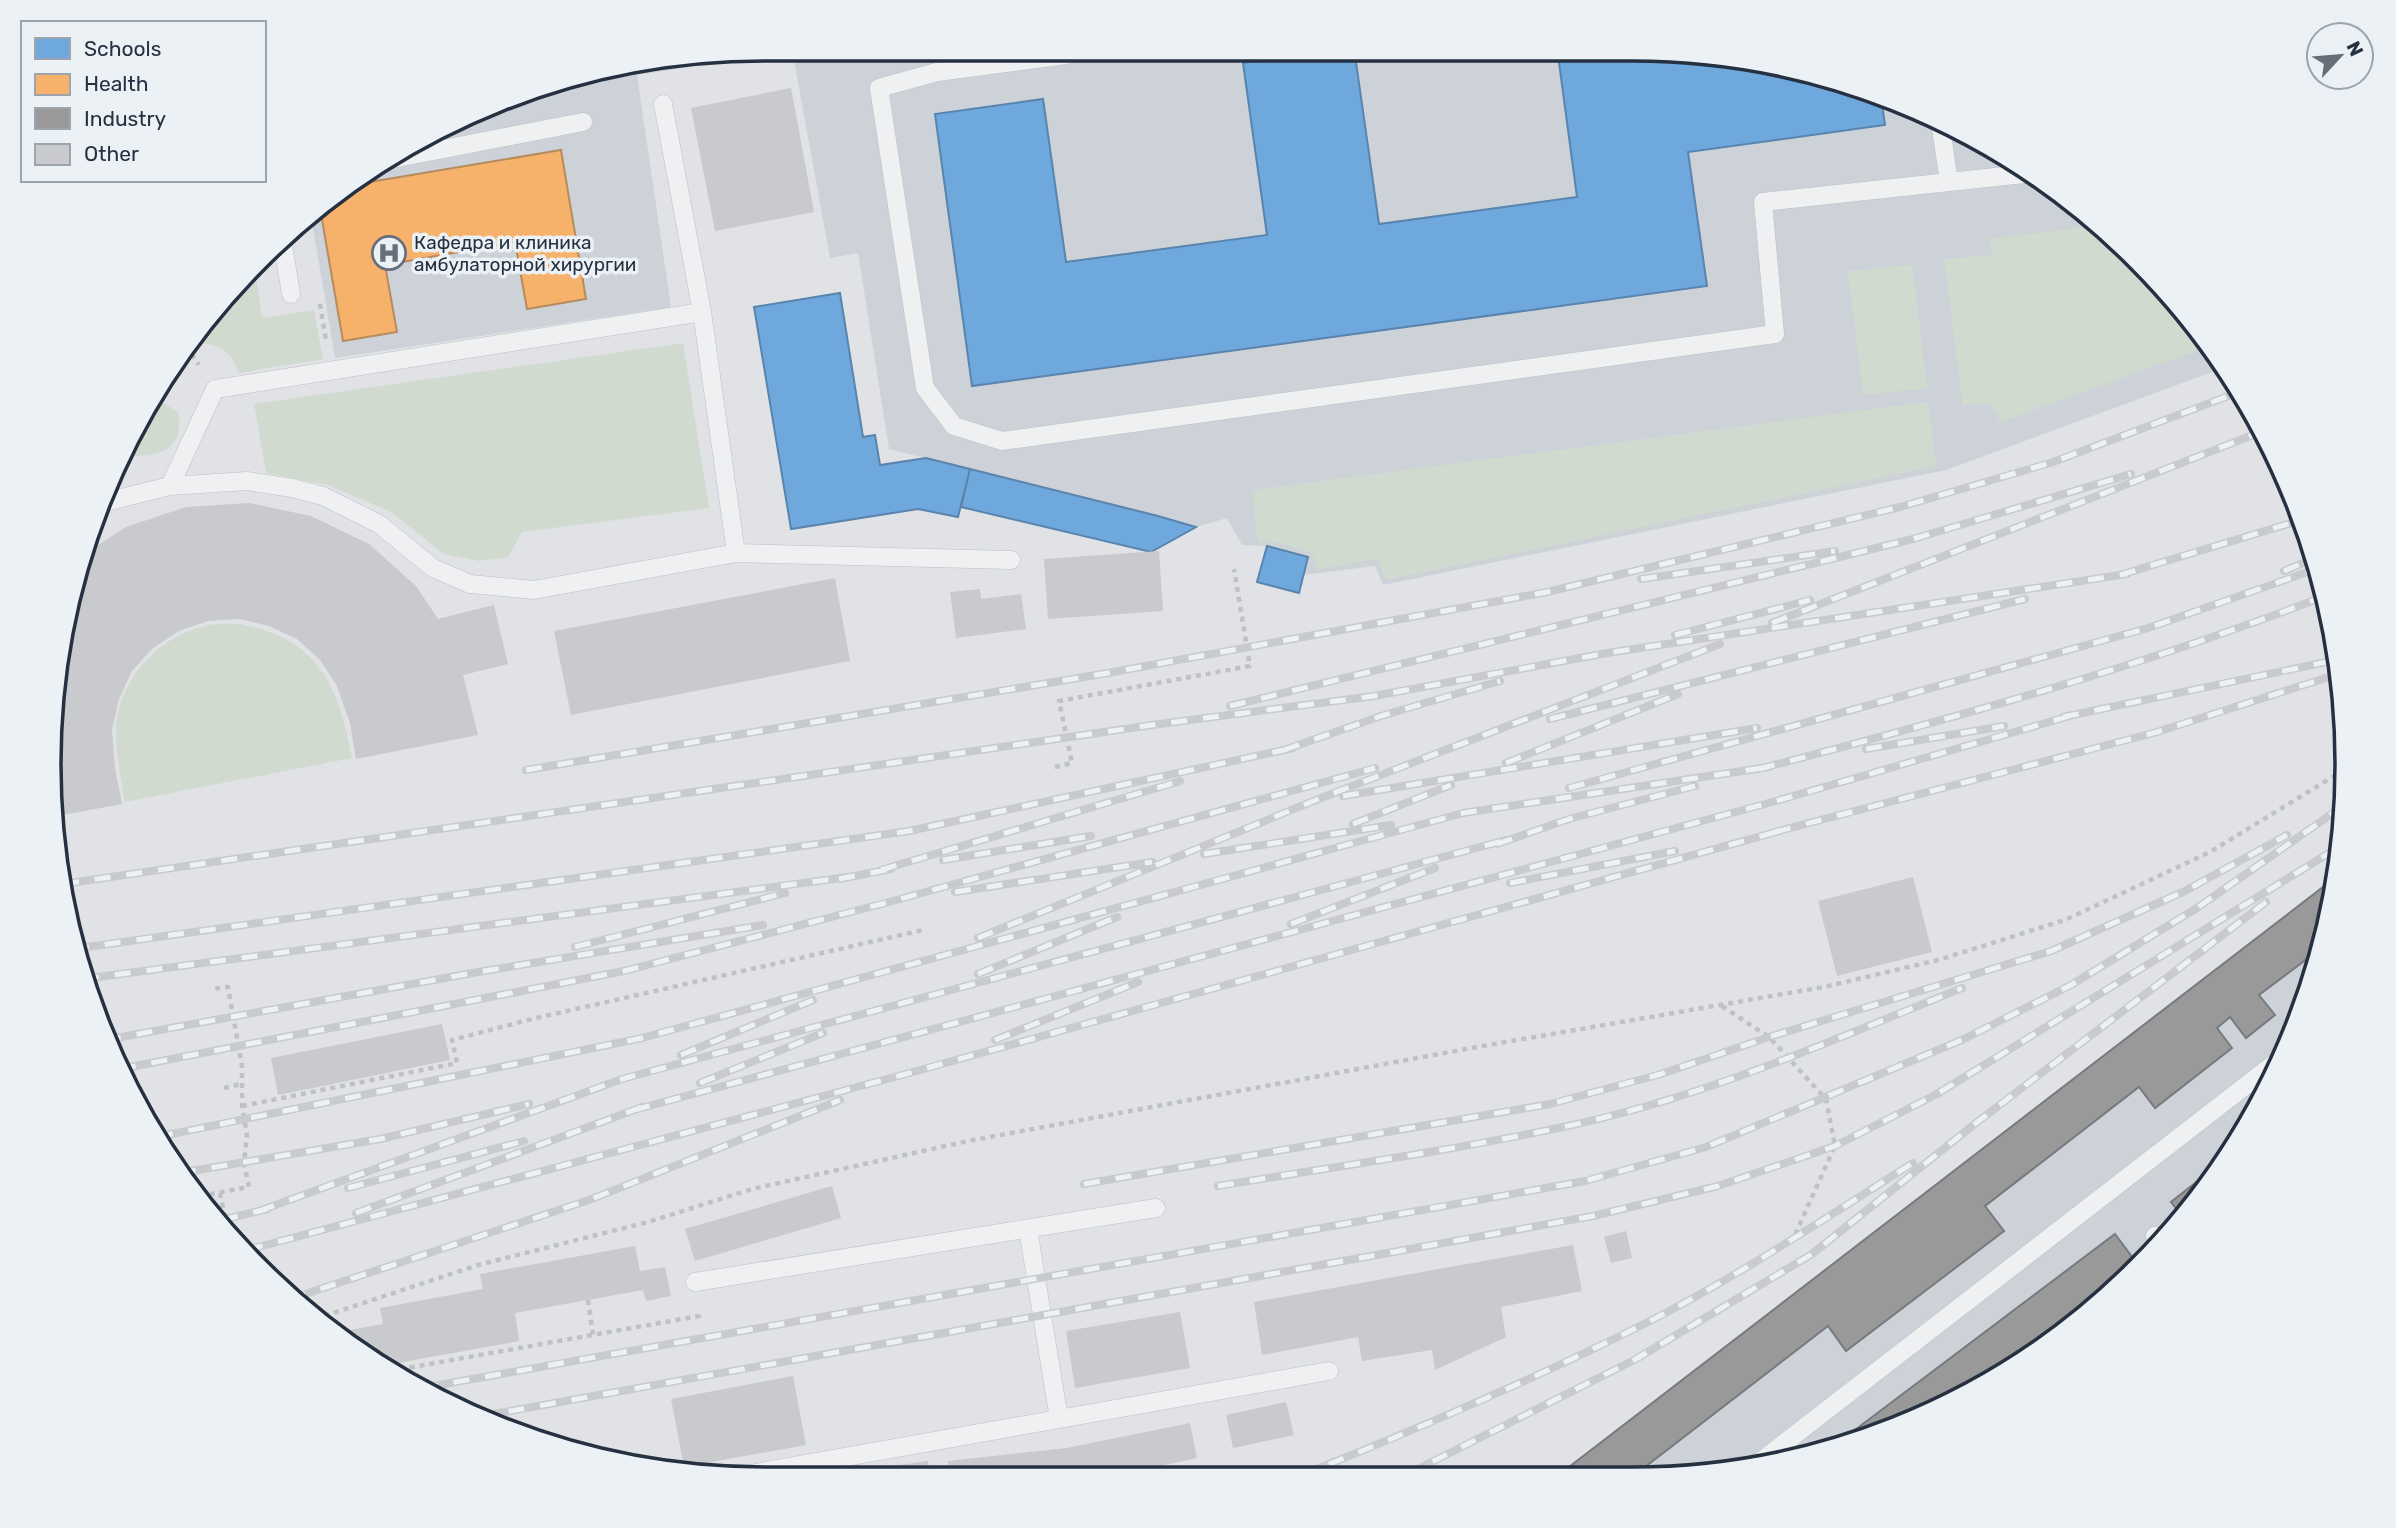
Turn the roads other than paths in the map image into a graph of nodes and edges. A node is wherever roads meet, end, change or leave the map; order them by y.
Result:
1 (969, 61) edge
2 (937, 63) edge
3 (663, 104) dead end
4 (583, 122) dead end
5 (1942, 133) edge
6 (418, 152) edge
7 (2015, 175) edge
8 (1949, 183) junction
9 (284, 251) edge
10 (291, 294) dead end
11 (702, 312) junction
12 (170, 486) junction
13 (113, 500) edge
14 (736, 553) junction
15 (1011, 560) dead end
16 (2263, 1072) edge
17 (1156, 1208) dead end
18 (1028, 1229) junction
19 (695, 1282) road end
20 (1329, 1371) dead end
21 (1059, 1419) junction
22 (1772, 1452) edge
23 (789, 1467) edge

1 - 2 lane
2 - 8 lane
3 - 11 lane
4 - 6 lane
5 - 8 lane
7 - 8 lane
9 - 10 lane
11 - 12 lane
11 - 14 lane
12 - 13 lane
12 - 14 lane
14 - 15 lane
16 - 22 lane
17 - 18 lane
18 - 19 lane
18 - 21 lane
20 - 21 lane
21 - 23 lane

